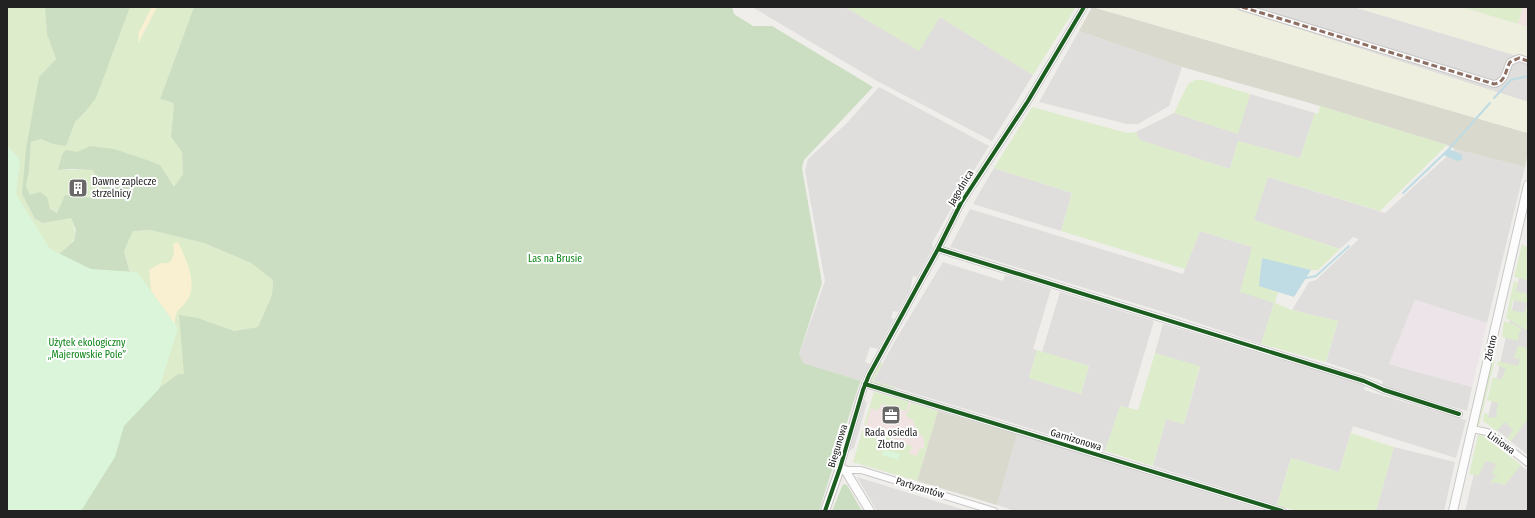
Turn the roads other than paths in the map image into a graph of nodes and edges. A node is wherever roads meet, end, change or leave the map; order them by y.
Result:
1 (1084, 7) edge
2 (1242, 7) edge
3 (1528, 61) edge
4 (1528, 185) edge
5 (938, 249) junction
6 (865, 384) junction
7 (1459, 414) dead end
8 (1472, 429) junction
9 (1528, 463) edge
10 (842, 469) junction
11 (825, 511) edge
12 (870, 511) edge
13 (994, 511) edge
14 (1282, 511) edge
15 (1453, 511) edge

1 - 5 street, Jagodnica
2 - 3 street
4 - 8 street, Złotno
5 - 6 street, Jagodnica
5 - 7 street
6 - 10 street, Biegunowa
6 - 14 street, Garnizonowa
8 - 9 street, Liniowa
8 - 15 street, Złotno
10 - 11 street, Biegunowa
10 - 12 street
10 - 13 street, Partyzantów

